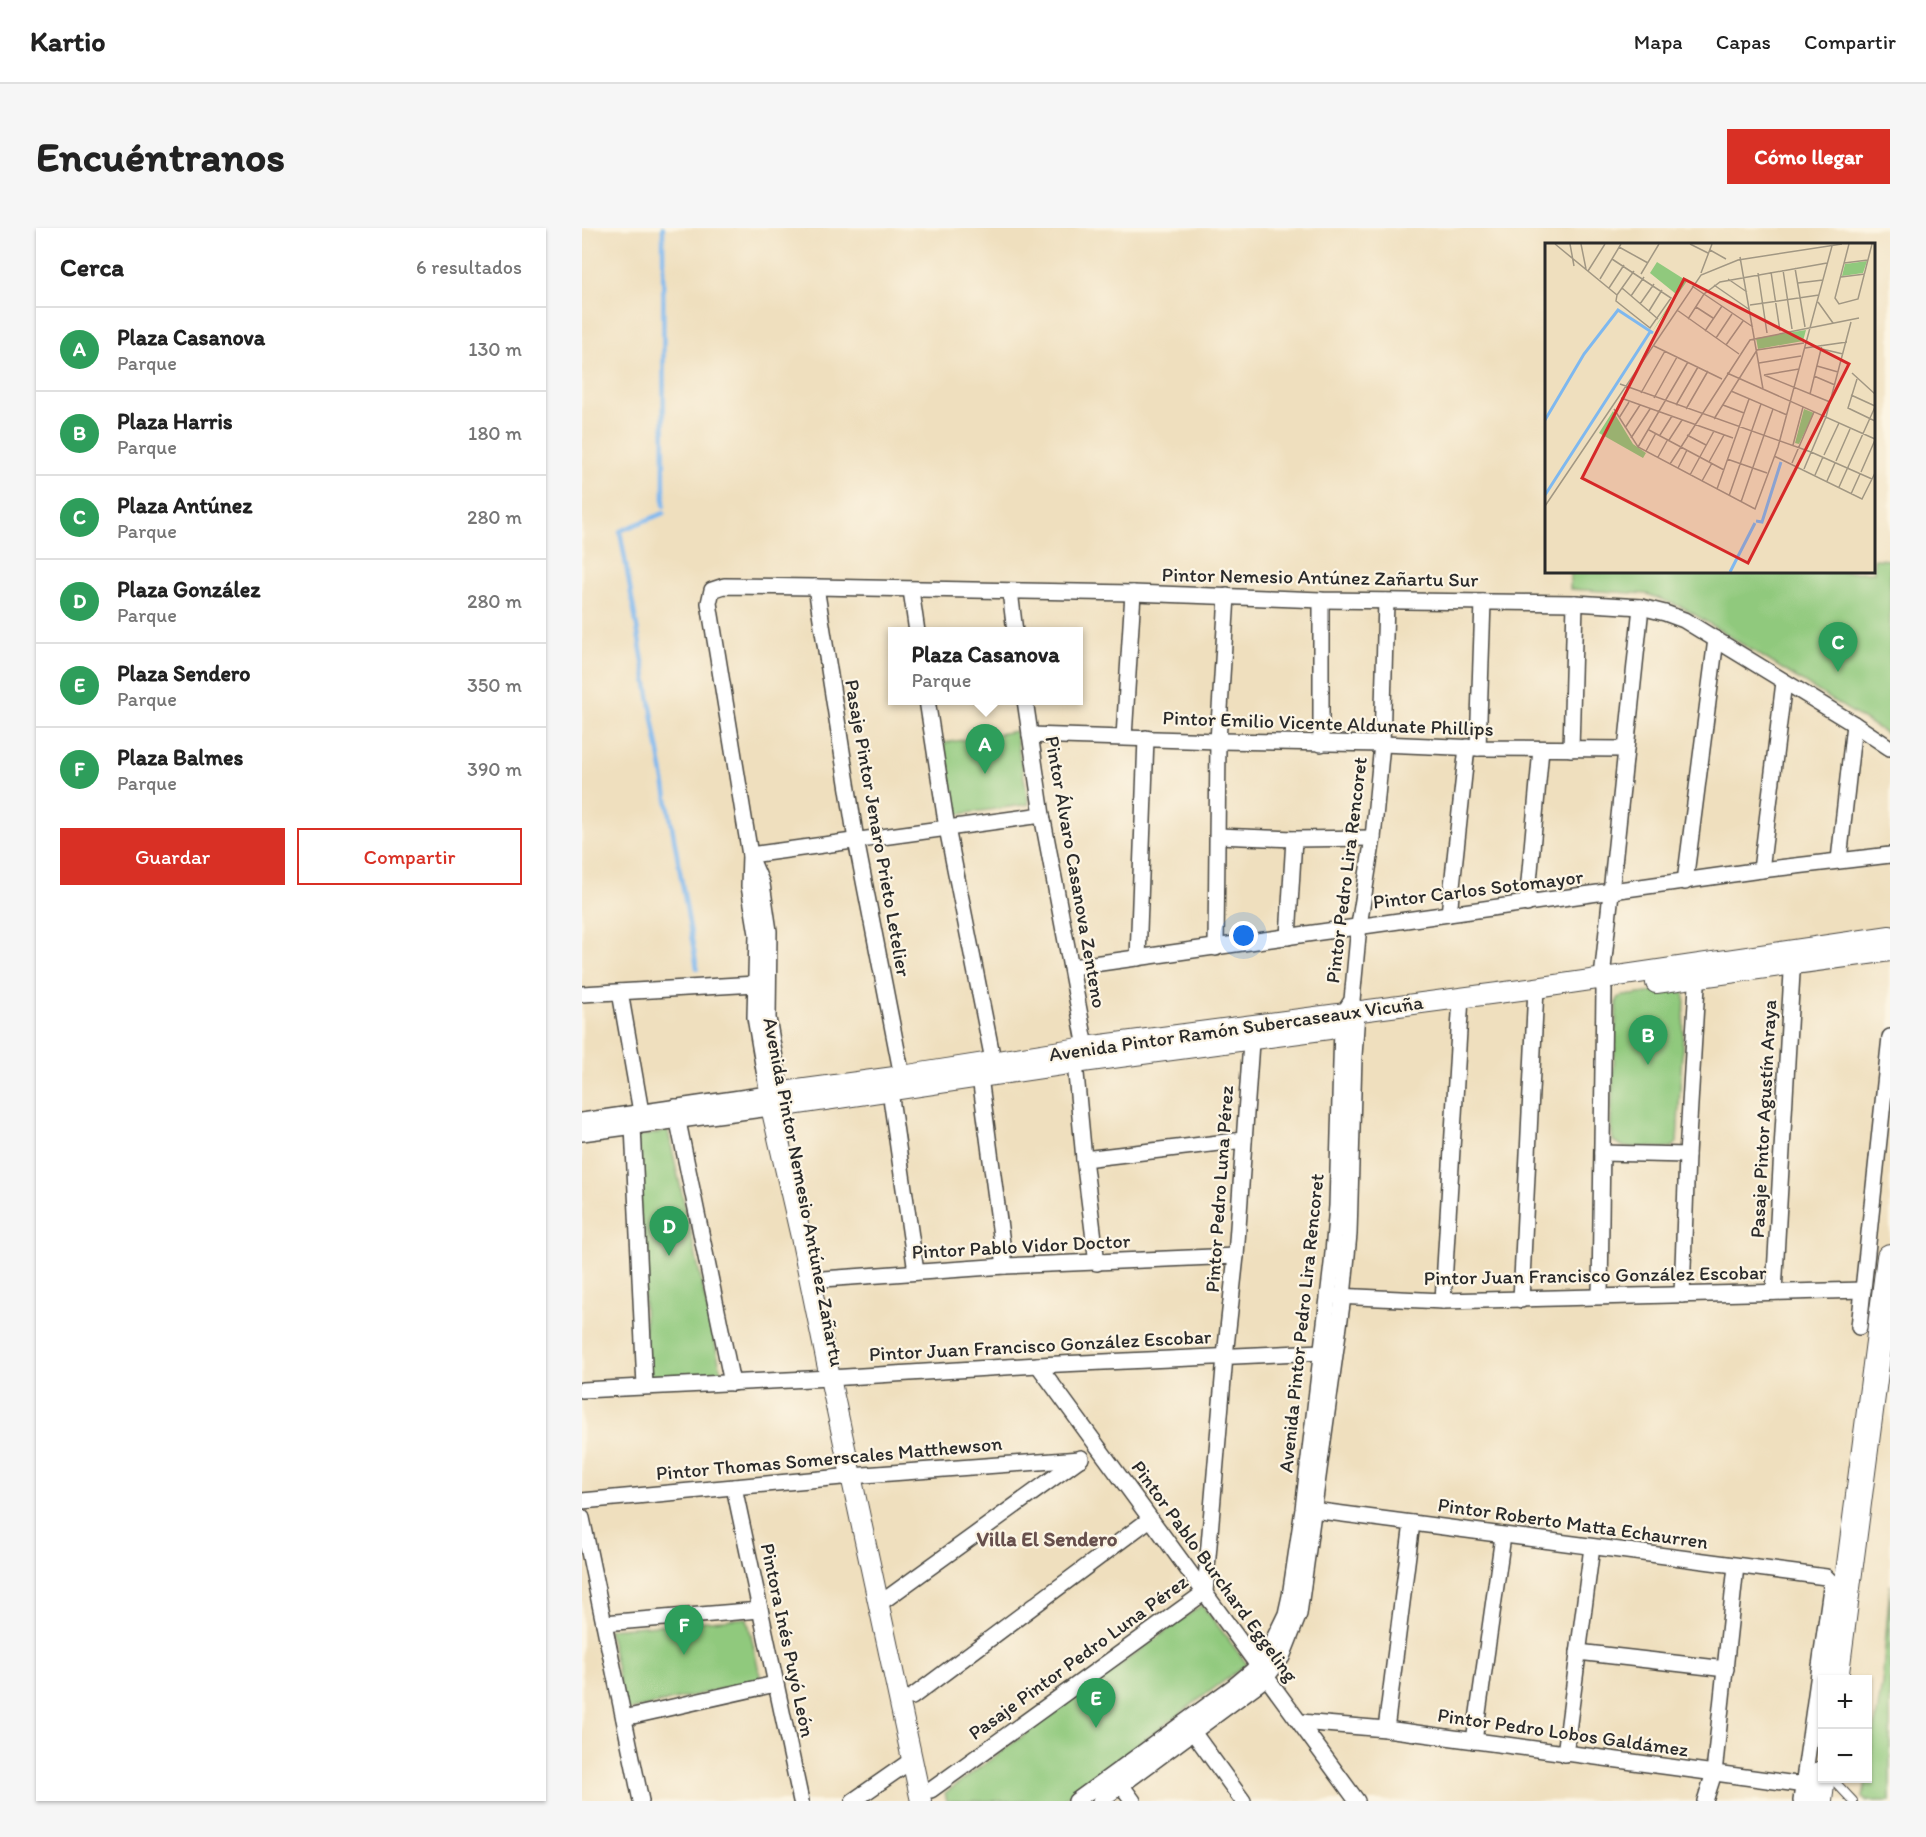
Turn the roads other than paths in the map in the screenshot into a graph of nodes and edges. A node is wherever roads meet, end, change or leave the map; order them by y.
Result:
1 (816, 586) junction
2 (911, 590) junction
3 (1010, 591) junction
4 (1133, 593) junction
5 (1227, 596) junction
6 (1321, 600) junction
7 (1386, 601) junction
8 (1484, 602) junction
9 (1575, 603) junction
10 (1641, 607) junction
11 (916, 627) edge
12 (1015, 627) edge
13 (1716, 639) junction
14 (1784, 682) junction
15 (928, 705) edge
16 (1026, 705) edge
17 (1854, 724) junction
18 (1030, 735) junction
19 (1124, 737) junction
20 (1146, 738) junction
21 (1218, 741) junction
22 (1321, 744) junction
23 (1382, 744) junction
24 (1472, 748) junction
25 (1890, 748) edge
26 (1541, 749) junction
27 (1571, 749) junction
28 (1625, 749) junction
29 (1042, 815) junction
30 (947, 828) junction
31 (1218, 836) junction
32 (1373, 838) junction
33 (1294, 839) junction
34 (856, 840) junction
35 (750, 855) junction
36 (1890, 855) edge
37 (1839, 860) junction
38 (1761, 870) junction
39 (1685, 882) junction
40 (1611, 892) junction
41 (1527, 904) junction
42 (1449, 914) junction
43 (1359, 925) junction
44 (1890, 936) edge
45 (1288, 937) junction
46 (1216, 948) junction
47 (1890, 951) edge
48 (1793, 956) junction
49 (1138, 957) junction
50 (1072, 967) junction
51 (1699, 970) junction
52 (756, 984) junction
53 (1603, 984) junction
54 (620, 992) junction
55 (582, 994) edge
56 (1536, 994) junction
57 (1461, 1004) junction
58 (1350, 1016) junction
59 (1251, 1033) junction
60 (1890, 1036) edge
61 (1080, 1055) junction
62 (993, 1060) junction
63 (902, 1076) junction
64 (980, 1077) junction
65 (890, 1091) junction
66 (776, 1100) junction
67 (641, 1112) junction
68 (676, 1114) junction
69 (582, 1121) edge
70 (633, 1126) junction
71 (582, 1133) edge
72 (1244, 1140) junction
73 (1602, 1153) junction
74 (1687, 1155) junction
75 (1084, 1159) junction
76 (1236, 1256) junction
77 (1890, 1257) edge
78 (1097, 1263) junction
79 (1005, 1266) junction
80 (916, 1272) junction
81 (815, 1280) junction
82 (1863, 1290) junction
83 (1774, 1292) junction
84 (1682, 1295) junction
85 (1336, 1296) junction
86 (1600, 1296) junction
87 (1521, 1300) junction
88 (1443, 1301) junction
89 (1859, 1327) dead end
90 (1321, 1352) junction
91 (1225, 1356) junction
92 (1890, 1364) edge
93 (1038, 1365) junction
94 (835, 1378) junction
95 (732, 1383) junction
96 (645, 1386) junction
97 (582, 1390) edge
98 (1098, 1446) junction
99 (1080, 1459) junction
100 (858, 1476) junction
101 (734, 1487) junction
102 (582, 1501) edge
103 (1308, 1509) junction
104 (582, 1518) edge
105 (1150, 1519) junction
106 (1412, 1523) junction
107 (1503, 1536) junction
108 (1592, 1546) junction
109 (1736, 1566) junction
110 (1205, 1592) junction
111 (884, 1601) junction
112 (760, 1610) junction
113 (604, 1623) junction
114 (1578, 1652) junction
115 (1726, 1669) junction
116 (1262, 1672) junction
117 (1836, 1675) edge
118 (1852, 1675) edge
119 (775, 1684) junction
120 (912, 1697) junction
121 (624, 1718) junction
122 (1300, 1722) junction
123 (1386, 1729) junction
124 (1193, 1732) junction
125 (1474, 1741) junction
126 (1565, 1754) junction
127 (912, 1760) junction
128 (1714, 1773) junction
129 (1122, 1786) junction
130 (1826, 1790) edge
131 (928, 1797) edge
132 (641, 1801) edge
133 (801, 1801) edge
134 (853, 1801) edge
135 (1076, 1801) edge
136 (1100, 1801) edge
137 (1133, 1801) edge
138 (1242, 1801) edge
139 (1357, 1801) edge
140 (1706, 1801) edge

1 - 2 street, Pintor Nemesio Antúnez Zañartu Sur
1 - 34 street, Pasaje Pintor Jenaro Prieto Letelier
1 - 35 street, Pintor Nemesio Antúnez Zañartu Sur
2 - 3 street, Pintor Nemesio Antúnez Zañartu Sur
2 - 11 street
3 - 4 street, Pintor Nemesio Antúnez Zañartu Sur
3 - 12 street
4 - 5 street, Pintor Nemesio Antúnez Zañartu Sur
4 - 19 street
5 - 6 street, Pintor Nemesio Antúnez Zañartu Sur
5 - 21 street
6 - 7 street, Pintor Nemesio Antúnez Zañartu Sur
6 - 22 street
7 - 8 street, Pintor Nemesio Antúnez Zañartu Sur
7 - 23 street, Pintor Pedro Lira Rencoret
8 - 9 street, Pintor Nemesio Antúnez Zañartu Sur
8 - 24 street
9 - 10 street, Pintor Nemesio Antúnez Zañartu Sur
9 - 27 street
10 - 13 street, Pintor Nemesio Antúnez Zañartu Sur
10 - 28 street
13 - 14 street, Pintor Nemesio Antúnez Zañartu Sur
13 - 39 street
14 - 17 street, Pintor Nemesio Antúnez Zañartu Sur
14 - 38 street
15 - 30 street
16 - 18 street, Pintor Álvaro Casanova Zenteno
17 - 25 street, Pintor Nemesio Antúnez Zañartu Sur
17 - 37 street
18 - 19 street, Pintor Emilio Vicente Aldunate Phillips
18 - 29 street, Pintor Álvaro Casanova Zenteno
19 - 20 street, Pintor Emilio Vicente Aldunate Phillips
20 - 21 street, Pintor Emilio Vicente Aldunate Phillips
20 - 49 street
21 - 22 street, Pintor Emilio Vicente Aldunate Phillips
21 - 31 street
22 - 23 street, Pintor Emilio Vicente Aldunate Phillips
23 - 24 street, Pintor Emilio Vicente Aldunate Phillips
23 - 32 street, Pintor Pedro Lira Rencoret
24 - 26 street, Pintor Emilio Vicente Aldunate Phillips
24 - 42 street
26 - 27 street, Pintor Emilio Vicente Aldunate Phillips
26 - 41 street
27 - 28 street, Pintor Emilio Vicente Aldunate Phillips
28 - 40 street
29 - 30 street
29 - 50 street, Pintor Álvaro Casanova Zenteno
30 - 34 street
30 - 62 street
31 - 33 street
31 - 46 street
32 - 33 street
32 - 43 street, Pintor Pedro Lira Rencoret
33 - 45 street
34 - 35 street
34 - 63 street, Pasaje Pintor Jenaro Prieto Letelier
35 - 52 street, Avenida Pintor Nemesio Antúnez Zañartu
35 - 66 street, Avenida Pintor Nemesio Antúnez Zañartu
36 - 37 street, Pintor Carlos Sotomayor
37 - 38 street, Pintor Carlos Sotomayor
38 - 39 street, Pintor Carlos Sotomayor
39 - 40 street, Pintor Carlos Sotomayor
40 - 41 street, Pintor Carlos Sotomayor
40 - 53 street
41 - 42 street, Pintor Carlos Sotomayor
42 - 43 street, Pintor Carlos Sotomayor
43 - 45 street, Pintor Carlos Sotomayor
43 - 58 street, Pintor Pedro Lira Rencoret
44 - 48 street, Avenida Pintor Ramón Subercaseaux Vicuña
45 - 46 street, Pintor Carlos Sotomayor
46 - 49 street, Pintor Carlos Sotomayor
47 - 48 street, Avenida Pintor Ramón Subercaseaux Vicuña
48 - 51 street, Avenida Pintor Ramón Subercaseaux Vicuña
48 - 83 street, Pasaje Pintor Agustín Araya
49 - 50 street, Pintor Carlos Sotomayor
50 - 61 street, Pintor Álvaro Casanova Zenteno
51 - 53 street, Avenida Pintor Ramón Subercaseaux Vicuña
51 - 74 street
52 - 54 street
52 - 66 street, Avenida Pintor Nemesio Antúnez Zañartu
53 - 56 street, Avenida Pintor Ramón Subercaseaux Vicuña
53 - 73 street
54 - 55 street
54 - 67 street
56 - 57 street, Avenida Pintor Ramón Subercaseaux Vicuña
56 - 87 street
57 - 58 street, Avenida Pintor Ramón Subercaseaux Vicuña
57 - 88 street
58 - 59 street, Avenida Pintor Ramón Subercaseaux Vicuña
58 - 85 street, Avenida Pintor Pedro Lira Rencoret
59 - 61 street, Avenida Pintor Ramón Subercaseaux Vicuña
59 - 72 street, Pintor Pedro Luna Pérez
60 - 82 street
61 - 62 street, Avenida Pintor Ramón Subercaseaux Vicuña
61 - 64 street, Avenida Pintor Ramón Subercaseaux Vicuña
61 - 75 street, Pintor Álvaro Casanova Zenteno
62 - 63 street, Avenida Pintor Ramón Subercaseaux Vicuña
62 - 64 street
63 - 65 street
63 - 66 street, Avenida Pintor Ramón Subercaseaux Vicuña
64 - 65 street, Avenida Pintor Ramón Subercaseaux Vicuña
64 - 79 street
65 - 66 street, Avenida Pintor Ramón Subercaseaux Vicuña
65 - 80 street
66 - 68 street, Avenida Pintor Ramón Subercaseaux Vicuña
66 - 81 street, Avenida Pintor Nemesio Antúnez Zañartu
67 - 68 street, Avenida Pintor Ramón Subercaseaux Vicuña
67 - 69 street, Avenida Pintor Ramón Subercaseaux Vicuña
67 - 70 street
68 - 70 street, Avenida Pintor Ramón Subercaseaux Vicuña
68 - 95 street
70 - 71 street, Avenida Pintor Ramón Subercaseaux Vicuña
70 - 96 street
72 - 75 street
72 - 76 street, Pintor Pedro Luna Pérez
73 - 74 street
73 - 86 street
74 - 84 street
75 - 78 street, Pintor Álvaro Casanova Zenteno
76 - 78 street, Pintor Pablo Vidor Doctor
76 - 91 street, Pintor Pedro Luna Pérez
77 - 117 main road
78 - 79 street, Pintor Pablo Vidor Doctor
79 - 80 street, Pintor Pablo Vidor Doctor
80 - 81 street, Pintor Pablo Vidor Doctor
81 - 94 street, Avenida Pintor Nemesio Antúnez Zañartu
82 - 83 street, Pintor Juan Francisco González Escobar
82 - 89 street
83 - 84 street, Pintor Juan Francisco González Escobar
84 - 86 street, Pintor Juan Francisco González Escobar
85 - 88 street, Pintor Juan Francisco González Escobar
85 - 90 street, Avenida Pintor Pedro Lira Rencoret
85 - 103 street, Avenida Pintor Pedro Lira Rencoret
86 - 87 street, Pintor Juan Francisco González Escobar
87 - 88 street, Pintor Juan Francisco González Escobar
90 - 91 street, Pintor Juan Francisco González Escobar
90 - 103 street, Avenida Pintor Pedro Lira Rencoret
91 - 93 street, Pintor Juan Francisco González Escobar
91 - 110 street, Pasaje Pintor Pedro Luna Pérez
92 - 118 main road
93 - 94 street, Pintor Juan Francisco González Escobar
93 - 98 street, Pintor Pablo Burchard Eggeling
94 - 95 street, Pintor Juan Francisco González Escobar
94 - 100 street, Avenida Pintor Nemesio Antúnez Zañartu
95 - 96 street, Pintor Juan Francisco González Escobar
96 - 97 street, Pintor Juan Francisco González Escobar
98 - 99 street
98 - 105 street, Pintor Pablo Burchard Eggeling
99 - 100 street, Pintor Thomas Somerscales Matthewson
99 - 111 street
100 - 101 street, Pintor Thomas Somerscales Matthewson
100 - 111 street, Avenida Pintor Nemesio Antúnez Zañartu
101 - 102 street, Pintor Thomas Somerscales Matthewson
101 - 112 street, Pintora Inés Puyó León
103 - 106 street, Pintor Roberto Matta Echaurren
103 - 116 street, Avenida Pintor Pedro Lira Rencoret
104 - 113 street
105 - 110 street, Pintor Pablo Burchard Eggeling
105 - 120 street
106 - 107 street, Pintor Roberto Matta Echaurren
106 - 123 street
107 - 108 street, Pintor Roberto Matta Echaurren
107 - 125 street
108 - 109 street, Pintor Roberto Matta Echaurren
108 - 114 street
109 - 115 street
109 - 130 street, Pintor Roberto Matta Echaurren
110 - 116 street, Pintor Pablo Burchard Eggeling
110 - 131 street, Pasaje Pintor Pedro Luna Pérez
111 - 120 street, Avenida Pintor Nemesio Antúnez Zañartu
111 - 127 street, Avenida Pintor Nemesio Antúnez Zañartu
112 - 113 street
112 - 119 street, Pintora Inés Puyó León
113 - 121 street
114 - 115 street
114 - 126 street
115 - 128 street
116 - 122 street, Pintor Pablo Burchard Eggeling
116 - 124 street, Avenida Pintor Pedro Lira Rencoret
116 - 135 street, Avenida Pintor Pedro Lira Rencoret
119 - 121 street
119 - 133 street, Pintora Inés Puyó León
120 - 131 street, Avenida Pintor Nemesio Antúnez Zañartu
121 - 132 street
122 - 123 street, Pintor Pedro Lobos Galdámez
122 - 139 street, Pintor Pablo Burchard Eggeling
123 - 125 street, Pintor Pedro Lobos Galdámez
124 - 129 street, Avenida Pintor Pedro Lira Rencoret
124 - 138 street
125 - 126 street, Pintor Pedro Lobos Galdámez
126 - 128 street, Pintor Pedro Lobos Galdámez
127 - 131 street, Avenida Pintor Nemesio Antúnez Zañartu
127 - 134 street
128 - 130 street, Pintor Pedro Lobos Galdámez
128 - 140 street
129 - 136 street, Avenida Pintor Pedro Lira Rencoret
129 - 137 street

